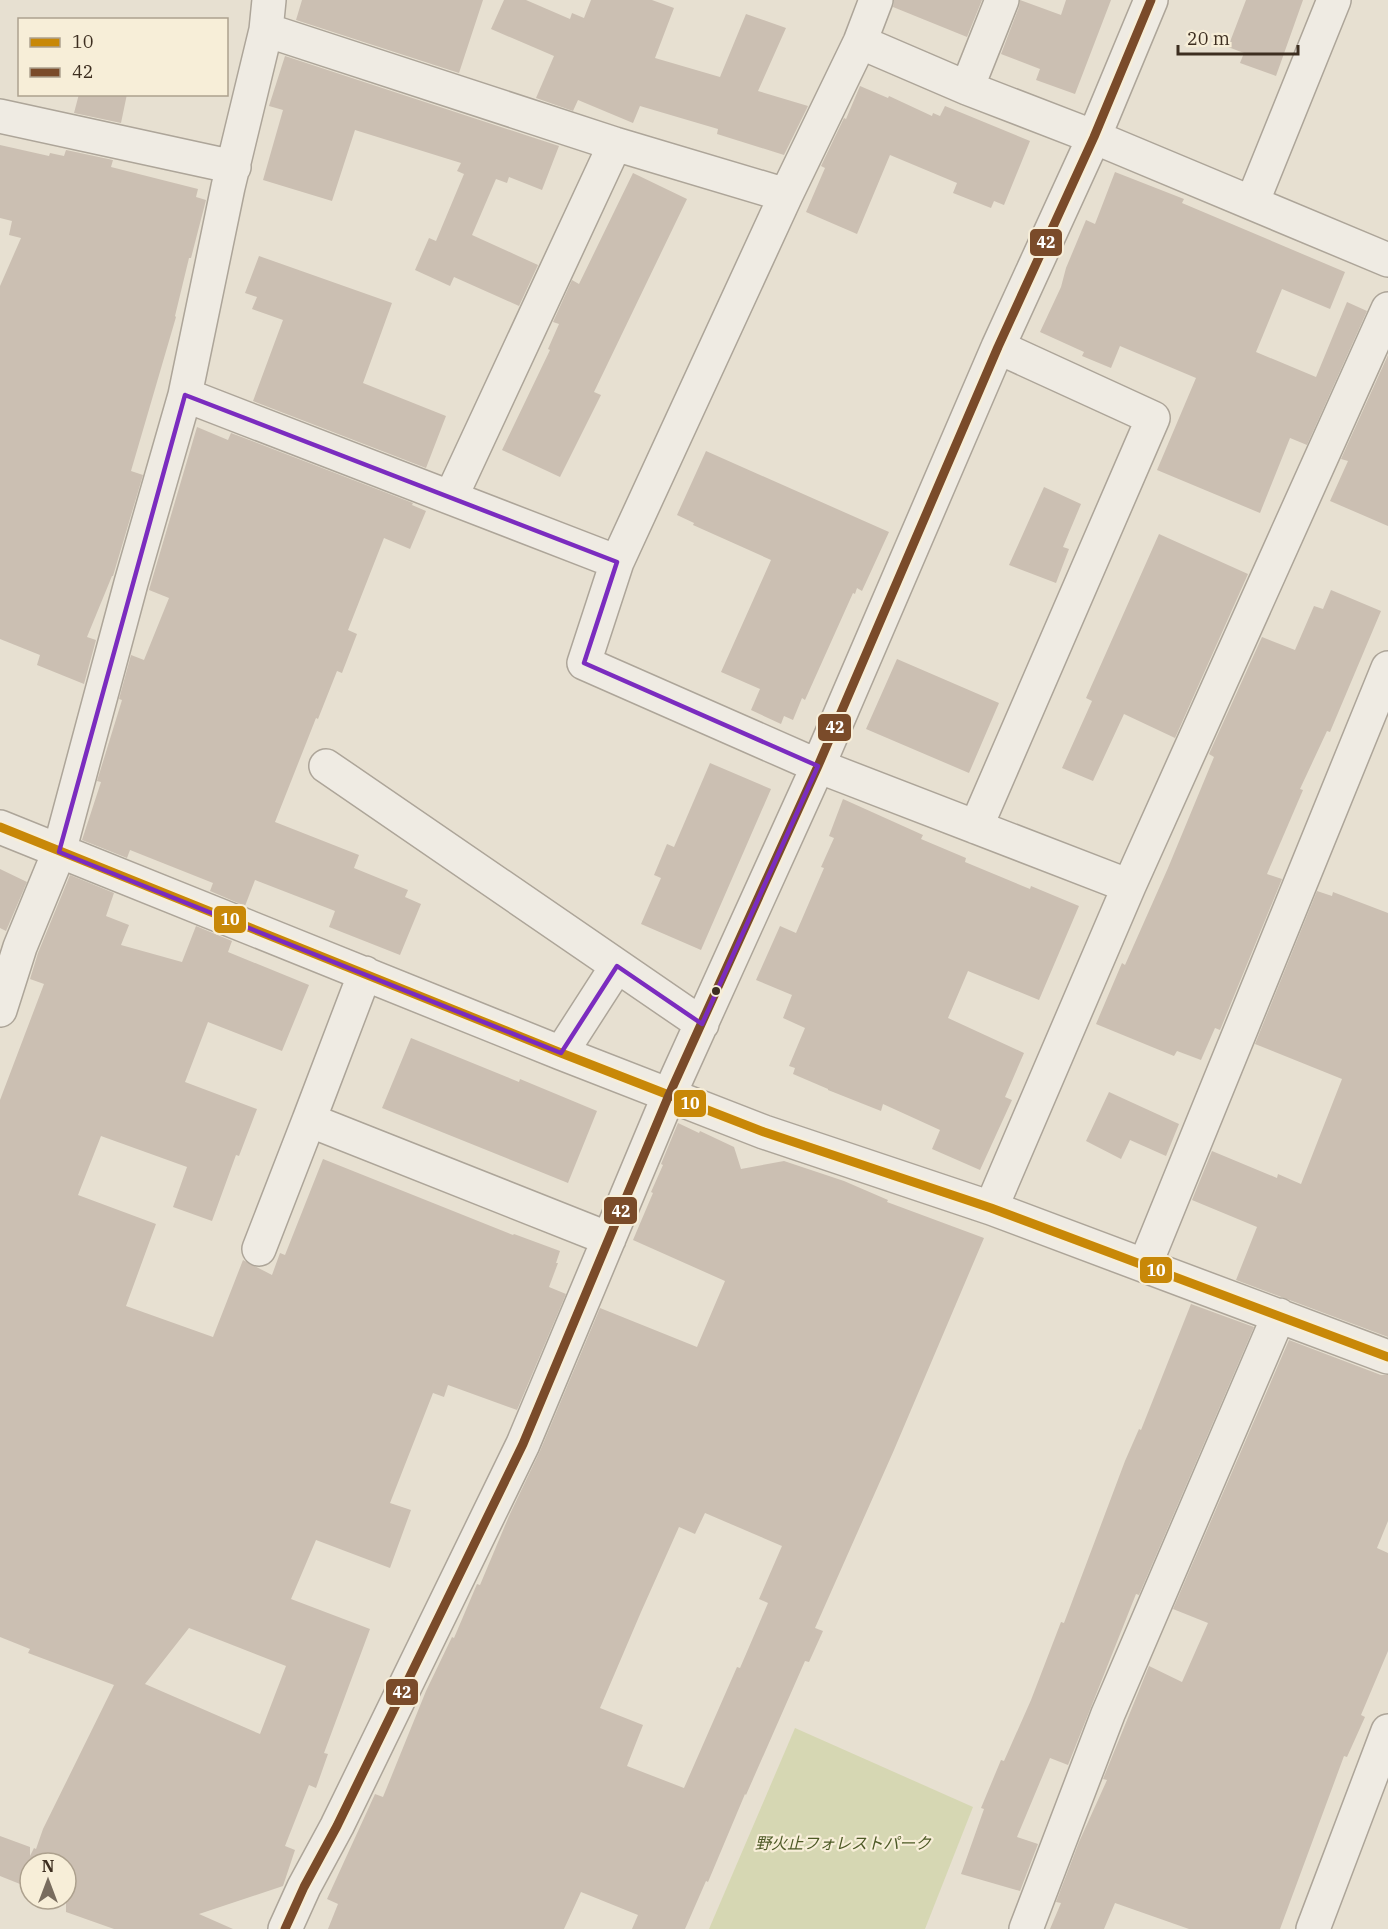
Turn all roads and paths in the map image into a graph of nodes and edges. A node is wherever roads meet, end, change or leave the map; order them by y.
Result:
1 (876, 0) edge
2 (1002, 0) edge
3 (1151, 0) edge
4 (1334, 0) edge
5 (268, 15) edge
6 (860, 42) junction
7 (967, 88) junction
8 (0, 116) edge
9 (1094, 137) junction
10 (615, 144) junction
11 (234, 167) junction
12 (786, 195) junction
13 (1252, 203) junction
14 (1388, 260) edge
15 (1388, 309) edge
16 (998, 347) junction
17 (185, 395) junction
18 (451, 497) junction
19 (617, 562) junction
20 (1388, 668) edge
21 (326, 765) dead end
22 (818, 765) junction
23 (0, 827) edge
24 (976, 827) junction
25 (59, 852) junction
26 (1130, 886) junction
27 (617, 966) junction
28 (365, 973) junction
29 (0, 1010) edge
30 (702, 1024) junction
31 (561, 1053) junction
32 (669, 1095) junction
33 (309, 1120) junction
34 (991, 1208) junction
35 (609, 1239) junction
36 (259, 1249) dead end
37 (1145, 1265) junction
38 (1279, 1315) junction
39 (1388, 1357) edge
40 (1388, 1731) edge
41 (285, 1929) edge
42 (1026, 1929) edge
43 (1313, 1929) edge

1 - 6 street
2 - 7 street
3 - 9 street
4 - 13 street
5 - 10 street
5 - 11 street
6 - 7 street
6 - 12 street
7 - 9 street
8 - 11 street
9 - 13 street
9 - 16 street
10 - 12 street
10 - 18 street
11 - 17 street
12 - 19 street
13 - 14 street
15 - 26 street
16 - 22 street
16 - 24 street
17 - 18 street
17 - 25 street
18 - 19 street
19 - 22 street
20 - 37 street
21 - 27 street
22 - 24 street
22 - 30 street
23 - 25 street
24 - 26 street
25 - 28 street
25 - 29 street
26 - 34 street
27 - 30 street
27 - 31 street
28 - 31 street
28 - 33 street
30 - 32 street
31 - 32 street
32 - 34 street
32 - 35 street
33 - 35 street
33 - 36 street
34 - 37 street
35 - 41 street
37 - 38 street
38 - 39 street
38 - 42 street
40 - 43 street

